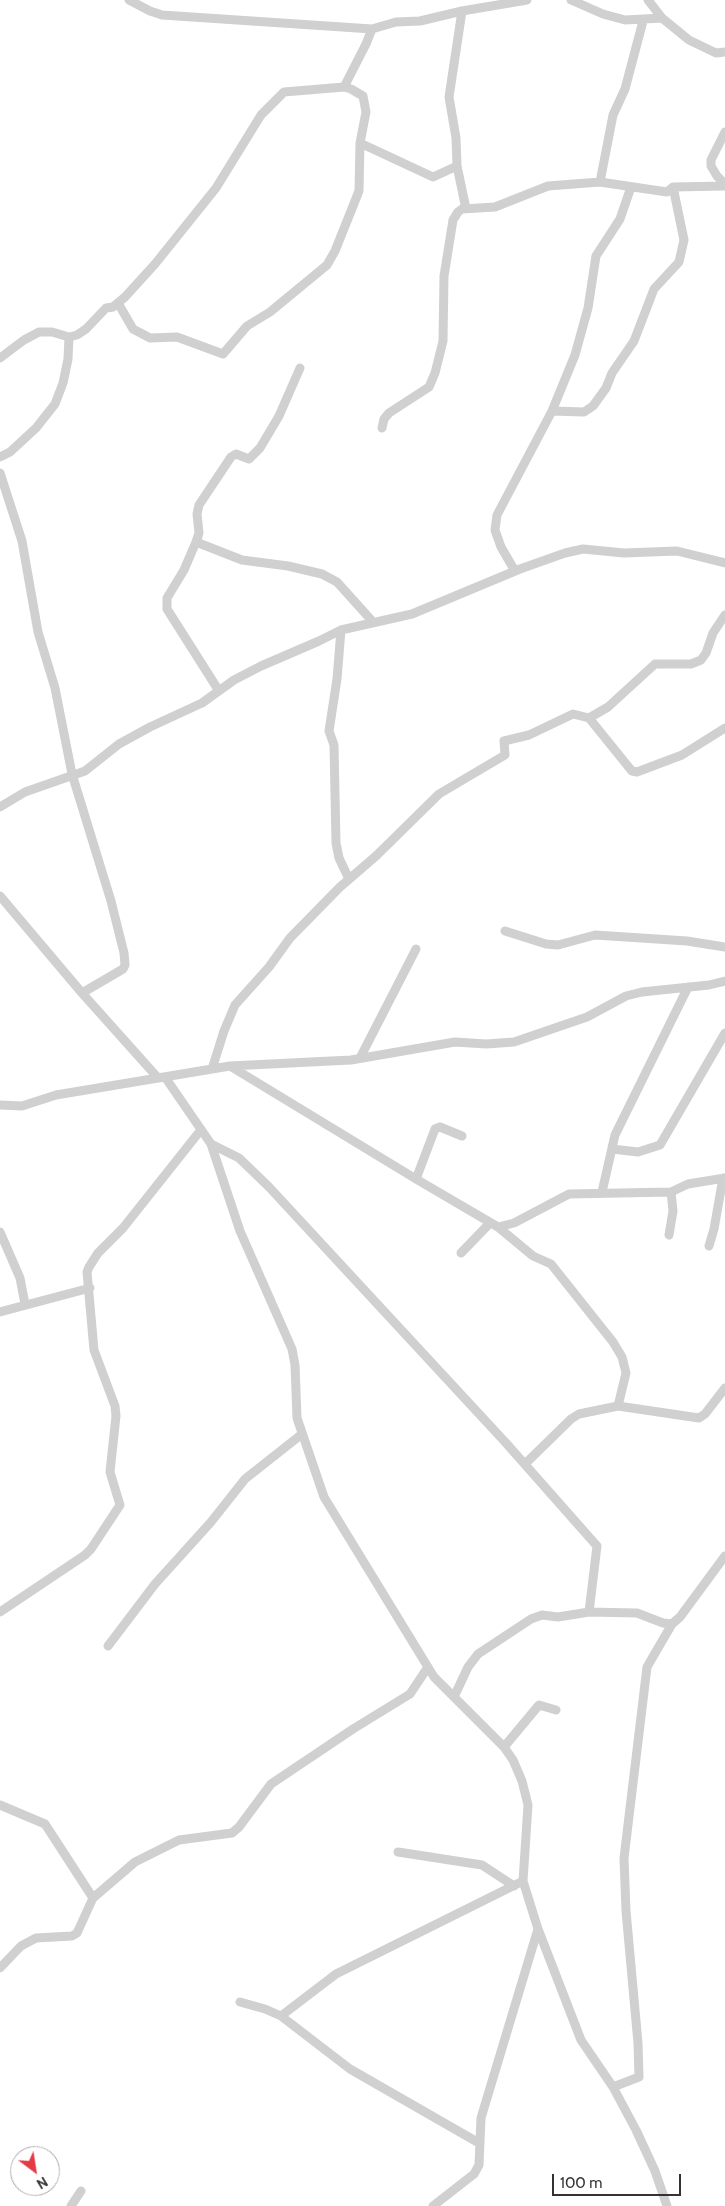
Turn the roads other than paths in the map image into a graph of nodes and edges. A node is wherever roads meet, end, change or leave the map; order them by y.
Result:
1 (129, 0) edge
2 (528, 0) edge
3 (571, 0) edge
4 (648, 0) edge
5 (462, 10) junction
6 (662, 18) junction
7 (643, 21) junction
8 (372, 29) junction
9 (725, 52) edge
10 (344, 88) junction
11 (725, 132) edge
12 (360, 144) junction
13 (457, 166) junction
14 (600, 182) junction
15 (725, 185) edge
16 (631, 186) junction
17 (673, 187) junction
18 (464, 209) junction
19 (118, 303) junction
20 (69, 337) junction
21 (0, 358) edge
22 (300, 368) dead end
23 (552, 411) junction
24 (382, 428) dead end
25 (0, 457) edge
26 (0, 473) edge
27 (196, 542) junction
28 (725, 564) edge
29 (515, 571) junction
30 (725, 615) edge
31 (374, 622) junction
32 (340, 630) junction
33 (218, 691) junction
34 (589, 718) junction
35 (725, 728) edge
36 (72, 774) junction
37 (0, 807) edge
38 (349, 879) junction
39 (0, 896) edge
40 (505, 931) dead end
41 (725, 947) edge
42 (416, 949) dead end
43 (725, 980) edge
44 (688, 987) junction
45 (82, 993) junction
46 (725, 1033) edge
47 (360, 1058) junction
48 (230, 1066) junction
49 (212, 1069) junction
50 (162, 1078) junction
51 (0, 1105) edge
52 (200, 1131) junction
53 (462, 1136) dead end
54 (211, 1144) junction
55 (612, 1149) junction
56 (724, 1178) edge
57 (416, 1179) junction
58 (602, 1192) junction
59 (671, 1192) junction
60 (494, 1225) junction
61 (0, 1232) edge
62 (669, 1235) dead end
63 (709, 1246) dead end
64 (461, 1253) dead end
65 (90, 1288) junction
66 (25, 1304) junction
67 (0, 1312) edge
68 (725, 1388) edge
69 (618, 1406) junction
70 (302, 1434) junction
71 (525, 1464) junction
72 (725, 1556) edge
73 (0, 1612) edge
74 (589, 1612) junction
75 (672, 1624) junction
76 (108, 1646) dead end
77 (428, 1667) junction
78 (454, 1697) junction
79 (556, 1710) dead end
80 (504, 1746) junction
81 (0, 1805) edge
82 (398, 1852) dead end
83 (523, 1881) junction
84 (514, 1886) junction
85 (93, 1898) junction
86 (538, 1929) junction
87 (0, 1968) edge
88 (240, 2002) dead end
89 (281, 2016) junction
90 (613, 2087) junction
91 (479, 2143) junction
92 (81, 2191) dead end
93 (70, 2206) edge
94 (433, 2206) edge
95 (667, 2206) edge

1 - 8 street
2 - 5 street
3 - 7 street
4 - 6 street
5 - 8 street
5 - 13 street
6 - 7 street
6 - 9 street
7 - 14 street
8 - 10 street
10 - 12 street
10 - 19 street
11 - 15 street
12 - 13 street
12 - 19 street
13 - 18 street
14 - 16 street
14 - 18 street
15 - 17 street
16 - 17 street
16 - 23 street
17 - 23 street
18 - 24 street
19 - 20 street
20 - 21 street
20 - 25 street
22 - 27 street
23 - 29 street
26 - 36 street
27 - 31 street
27 - 33 street
28 - 29 street
29 - 31 street
30 - 34 street
31 - 32 street
32 - 33 street
32 - 38 street
33 - 36 street
34 - 35 street
34 - 38 street
36 - 37 street
36 - 45 street
38 - 49 street
39 - 45 street
40 - 41 street
42 - 47 street
43 - 44 street
44 - 47 street
44 - 55 street
45 - 50 street
46 - 55 street
47 - 48 street
48 - 49 street
48 - 57 street
49 - 50 street
50 - 51 street
50 - 52 street
52 - 54 street
52 - 65 street
53 - 57 street
54 - 70 street
54 - 71 street
55 - 58 street
56 - 59 street
56 - 63 street
57 - 60 street
58 - 59 street
58 - 60 street
59 - 62 street
60 - 64 street
60 - 69 street
61 - 66 street
65 - 66 street
65 - 73 street
66 - 67 street
68 - 69 street
69 - 71 street
70 - 76 street
70 - 77 street
71 - 74 street
72 - 75 street
74 - 75 street
74 - 78 street
75 - 90 street
77 - 78 street
77 - 85 street
78 - 80 street
79 - 80 street
80 - 83 street
81 - 85 street
82 - 84 street
83 - 84 street
83 - 86 street
84 - 89 street
85 - 87 street
86 - 90 street
86 - 91 street
88 - 89 street
89 - 91 street
90 - 95 street
91 - 94 street
92 - 93 street

